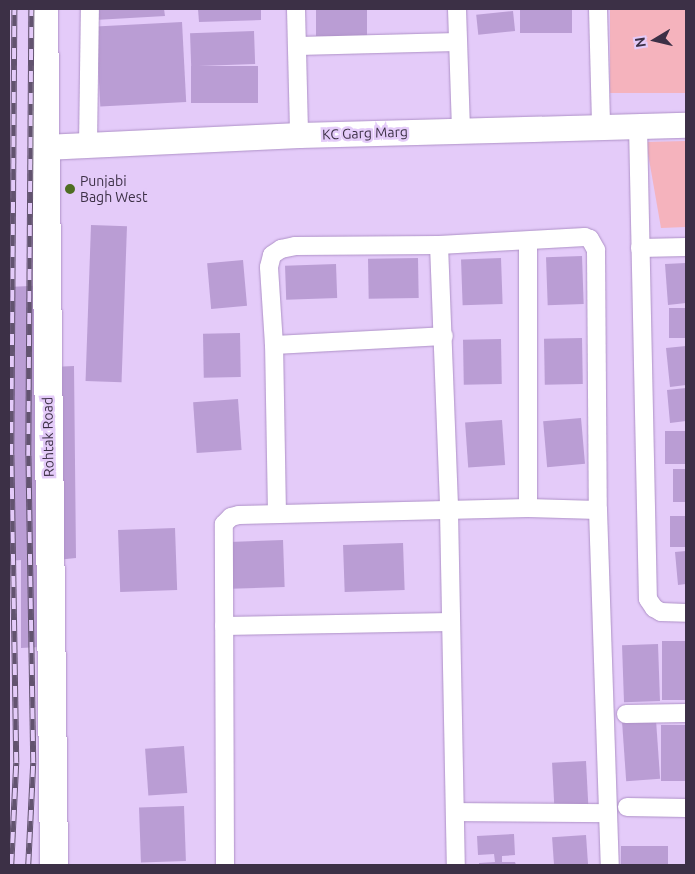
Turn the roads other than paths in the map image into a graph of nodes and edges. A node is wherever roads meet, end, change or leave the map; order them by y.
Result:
1 (44, 9) edge
2 (90, 9) edge
3 (296, 9) edge
4 (457, 9) edge
5 (598, 9) edge
6 (458, 42) junction
7 (297, 46) junction
8 (686, 125) edge
9 (638, 126) junction
10 (601, 127) junction
11 (461, 131) junction
12 (299, 135) junction
13 (88, 145) junction
14 (44, 146) junction
15 (528, 241) junction
16 (440, 245) junction
17 (686, 247) edge
18 (640, 248) junction
19 (444, 336) junction
20 (274, 344) junction
21 (528, 508) junction
22 (598, 510) junction
23 (449, 511) junction
24 (276, 514) junction
25 (686, 613) edge
26 (451, 622) junction
27 (224, 626) junction
28 (686, 713) edge
29 (626, 714) dead end
30 (627, 807) dead end
31 (686, 808) edge
32 (455, 812) junction
33 (608, 814) junction
34 (54, 865) edge
35 (225, 865) edge
36 (456, 865) edge
37 (610, 865) edge

1 - 14 main road, Rohtak Road
2 - 13 street
3 - 7 street
4 - 6 street
5 - 10 street
6 - 7 street
6 - 11 street
7 - 12 street
8 - 9 street, KC Garg Marg
9 - 10 street, KC Garg Marg
9 - 18 street
10 - 11 street, KC Garg Marg
11 - 12 street, KC Garg Marg
12 - 13 street, KC Garg Marg
13 - 14 street, KC Garg Marg
14 - 34 main road, Rohtak Road
15 - 16 street
15 - 21 street
15 - 22 street
16 - 19 street
16 - 20 street
17 - 18 street
18 - 25 street
19 - 20 street
19 - 23 street
20 - 24 street
21 - 22 street
21 - 23 street
22 - 33 street
23 - 24 street
23 - 26 street
24 - 27 street
26 - 27 street
26 - 32 street
27 - 35 street
28 - 29 street
30 - 31 street
32 - 33 street
32 - 36 street
33 - 37 street

